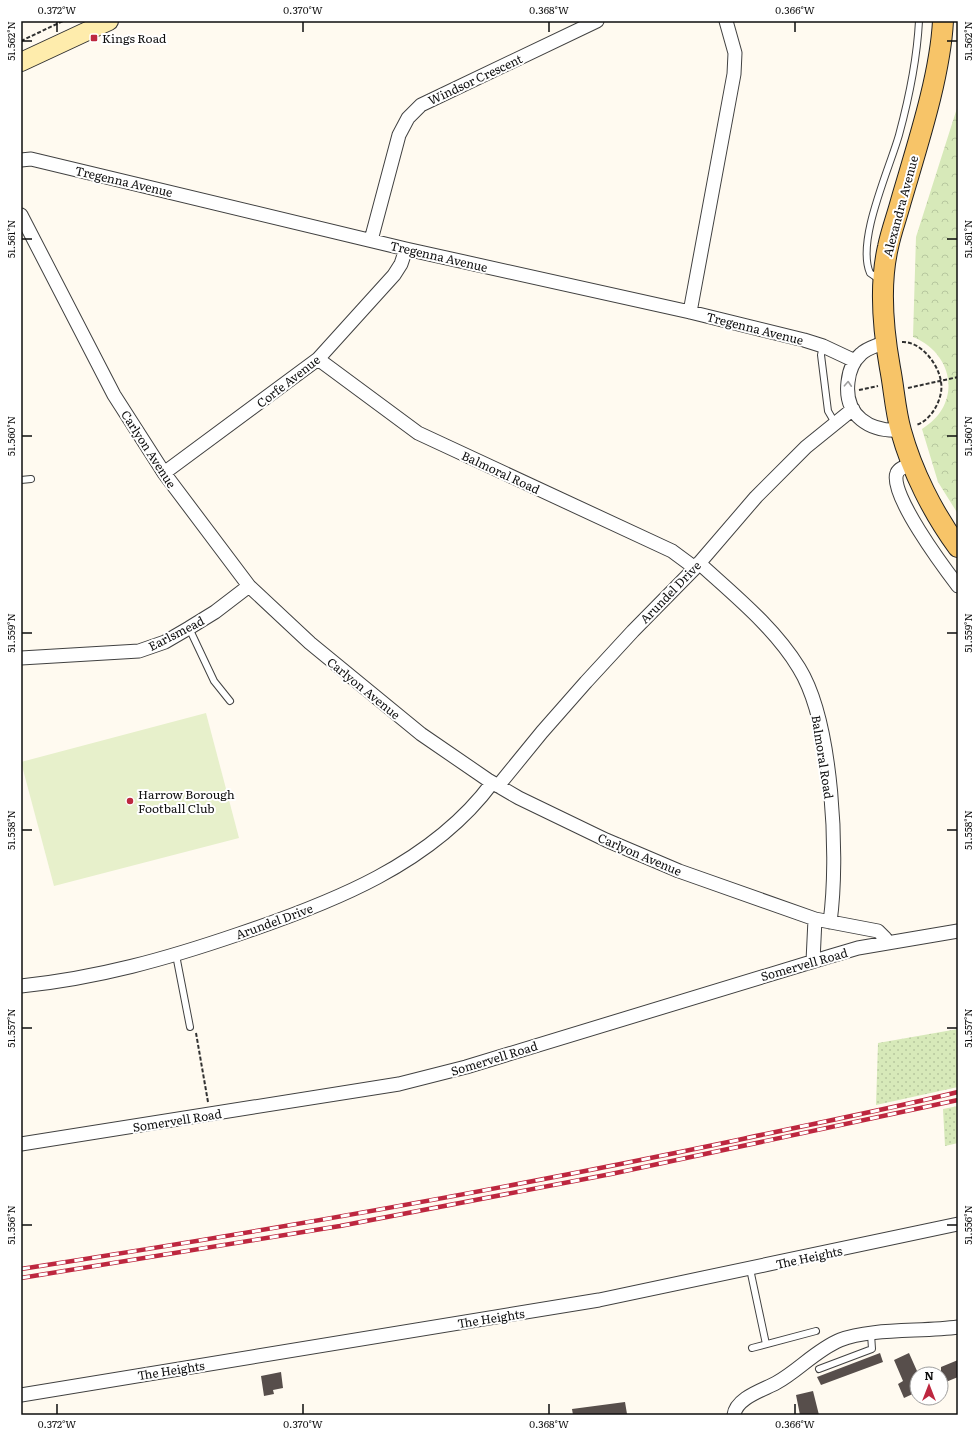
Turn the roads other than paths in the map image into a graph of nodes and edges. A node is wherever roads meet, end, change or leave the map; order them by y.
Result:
1 (109, 21) edge
2 (597, 21) edge
3 (726, 21) edge
4 (919, 21) edge
5 (943, 21) edge
6 (21, 62) edge
7 (21, 160) edge
8 (21, 215) edge
9 (371, 240) junction
10 (406, 249) junction
11 (883, 282) junction
12 (690, 312) junction
13 (885, 342) junction
14 (823, 346) junction
15 (318, 360) junction
16 (855, 361) junction
17 (853, 409) junction
18 (835, 423) junction
19 (900, 430) junction
20 (912, 464) junction
21 (164, 473) junction
22 (31, 479) dead end
23 (21, 480) edge
24 (958, 547) edge
25 (697, 565) junction
26 (249, 586) junction
27 (958, 586) edge
28 (189, 628) junction
29 (21, 658) edge
30 (230, 701) dead end
31 (495, 785) junction
32 (815, 919) junction
33 (830, 922) junction
34 (958, 931) edge
35 (887, 943) junction
36 (176, 955) junction
37 (813, 961) junction
38 (21, 986) edge
39 (190, 1027) road end
40 (21, 1144) edge
41 (958, 1224) edge
42 (750, 1269) junction
43 (958, 1327) edge
44 (816, 1331) dead end
45 (871, 1334) junction
46 (766, 1344) junction
47 (752, 1348) dead end
48 (818, 1369) dead end
49 (21, 1395) edge
50 (734, 1415) edge

1 - 6 street
2 - 9 street, Windsor Crescent
3 - 12 street
4 - 11 lane
5 - 11 main road, Alexandra Avenue
7 - 9 street, Tregenna Avenue
8 - 21 street, Carlyon Avenue
9 - 10 street, Tregenna Avenue
10 - 12 street, Tregenna Avenue
10 - 15 street, Corfe Avenue
11 - 13 main road, Alexandra Avenue
12 - 14 street, Tregenna Avenue
13 - 16 street
13 - 19 main road, Alexandra Avenue
14 - 16 street, Tregenna Avenue
14 - 18 lane
15 - 21 street, Corfe Avenue
15 - 25 street, Balmoral Road
17 -> 16 street
17 - 18 street, Arundel Drive
17 - 19 street
18 - 25 street, Arundel Drive
19 - 20 main road, Alexandra Avenue
20 - 24 main road, Alexandra Avenue
20 - 27 street
21 - 26 street, Carlyon Avenue
22 - 23 lane
25 - 31 street, Arundel Drive
25 - 33 street, Balmoral Road
26 - 28 street, Earlsmead
26 - 31 street, Carlyon Avenue
28 - 29 street, Earlsmead
28 - 30 lane
31 - 32 street, Carlyon Avenue
31 - 36 street, Arundel Drive
32 - 33 street, Carlyon Avenue
32 - 37 street
33 - 35 street, Carlyon Avenue
34 - 35 street, Somervell Road
35 - 37 street, Somervell Road
36 - 38 street, Arundel Drive
36 - 39 lane
37 - 40 street, Somervell Road
41 - 42 street, The Heights
42 - 46 lane
42 - 49 street, The Heights
43 - 45 street
44 - 46 lane
45 - 48 lane
45 - 50 street
46 - 47 lane

